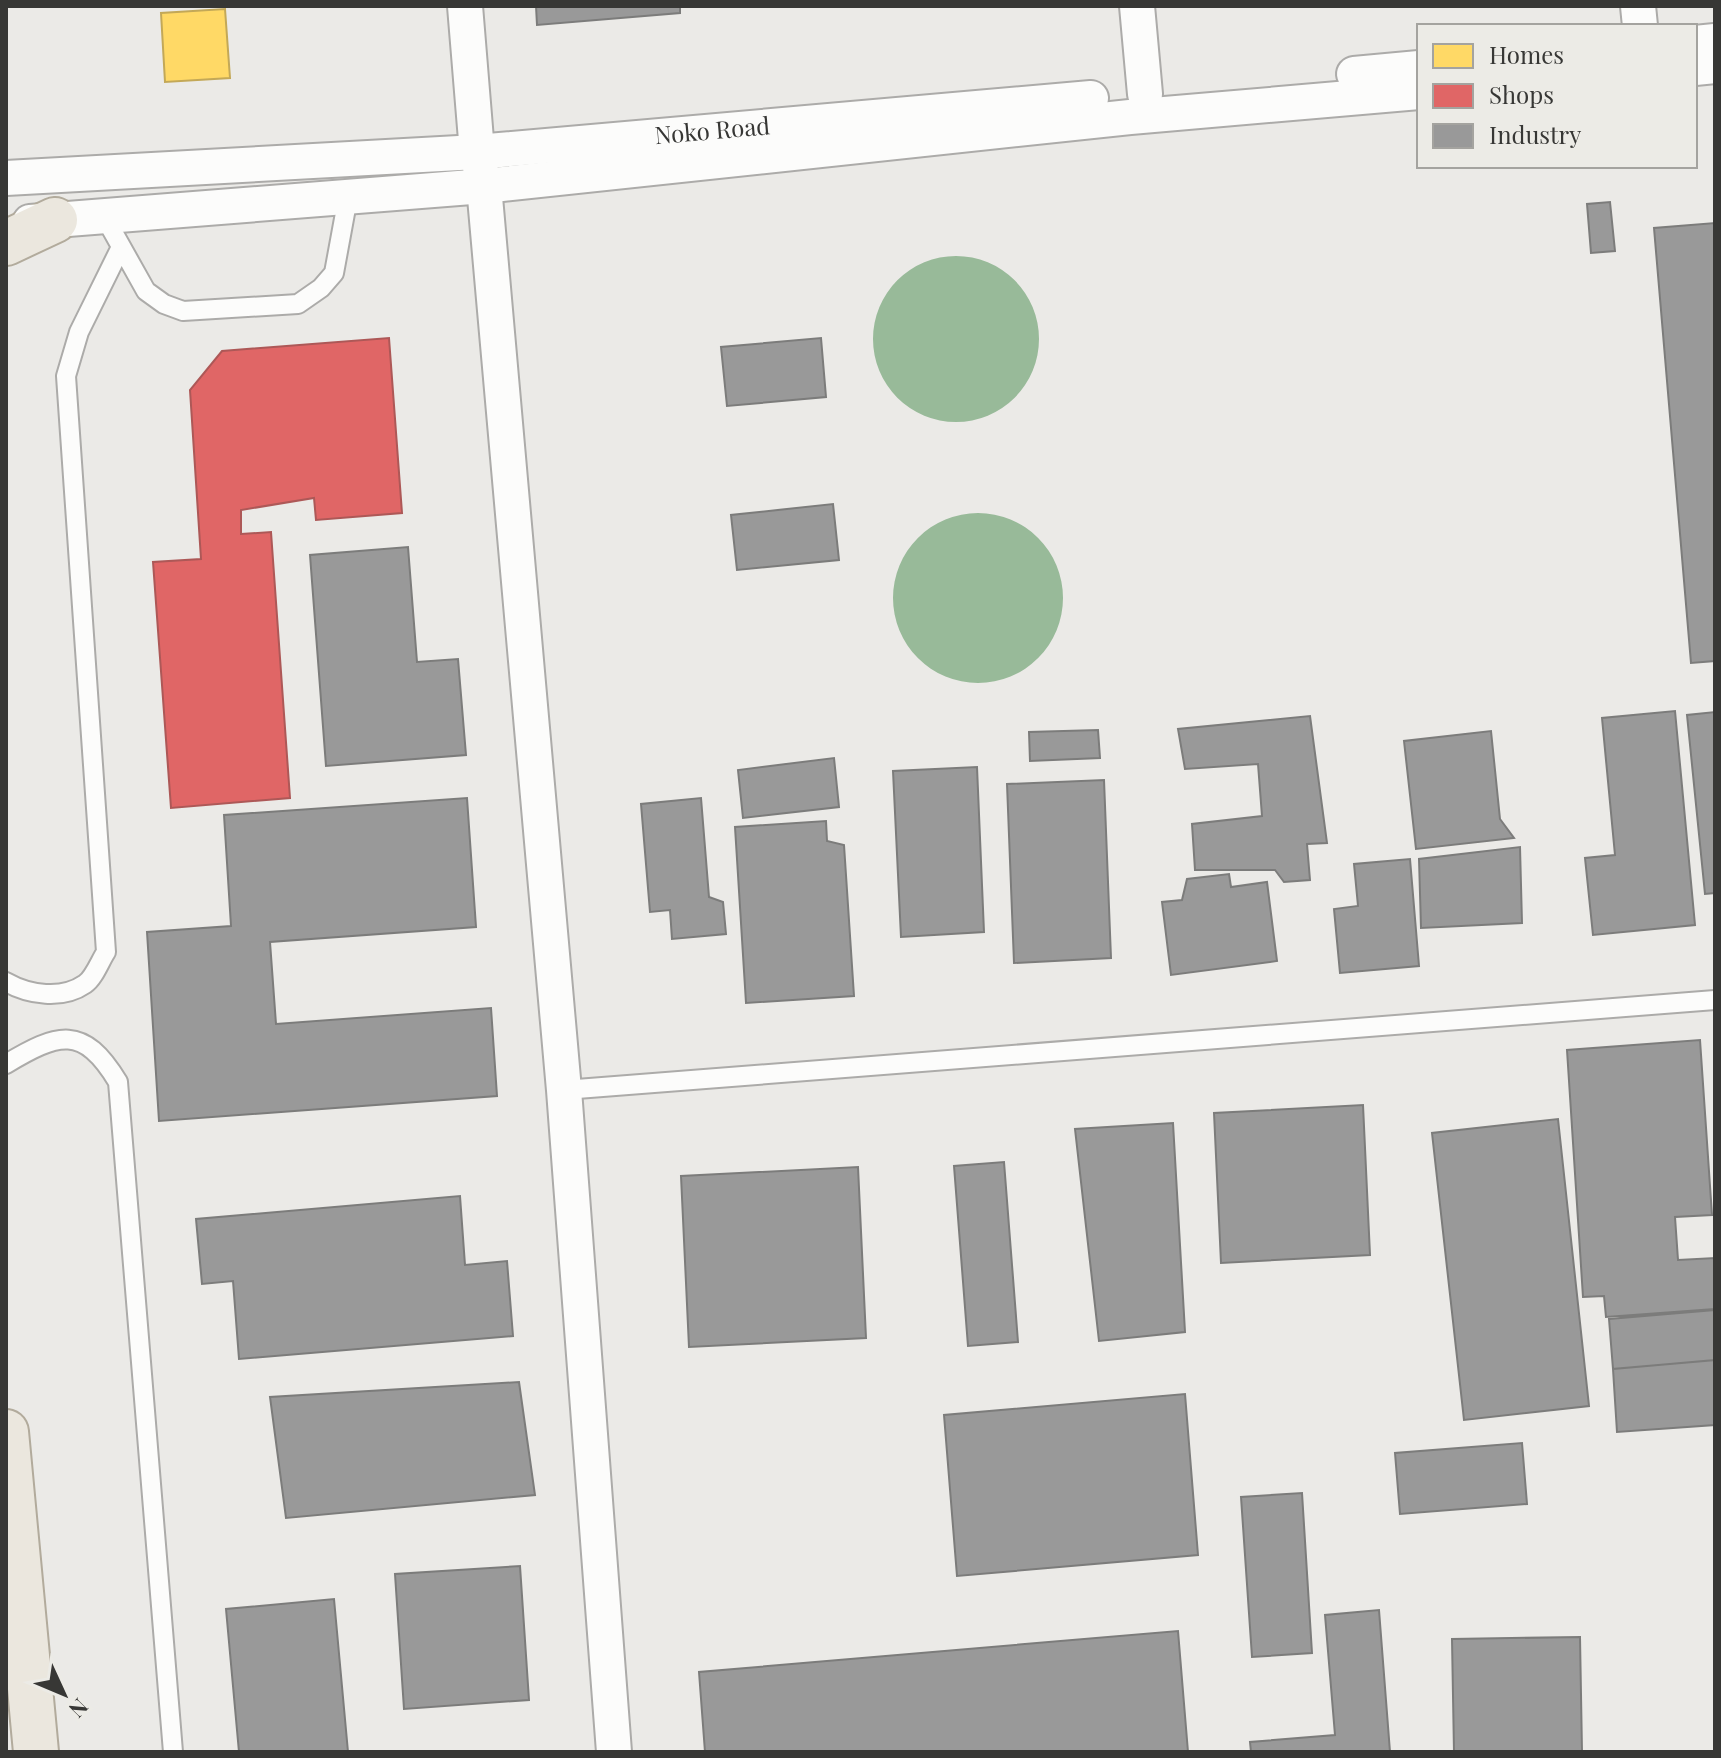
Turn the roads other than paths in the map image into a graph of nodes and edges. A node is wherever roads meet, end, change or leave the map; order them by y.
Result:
1 (465, 6) edge
2 (1137, 6) edge
3 (1417, 68) edge
4 (1417, 92) edge
5 (1145, 94) junction
6 (477, 152) junction
7 (6, 178) edge
8 (484, 186) junction
9 (348, 197) junction
10 (104, 216) junction
11 (55, 220) junction
12 (6, 224) edge
13 (6, 243) edge
14 (120, 249) junction
15 (6, 982) edge
16 (1715, 1000) edge
17 (6, 1064) edge
18 (564, 1090) junction
19 (6, 1432) edge
20 (36, 1752) edge
21 (173, 1752) edge
22 (614, 1752) edge

1 - 6 street
2 - 5 street
3 - 5 street, Noko Road
4 - 8 street
5 - 6 street, Noko Road
6 - 7 street, Noko Road
6 - 8 street
8 - 9 street
8 - 18 street
9 - 10 street
9 - 14 lane
10 - 11 street
10 - 14 lane
11 - 12 street
11 - 13 main road
14 - 15 lane
16 - 18 lane
17 - 21 lane
18 - 22 street
19 - 20 main road

